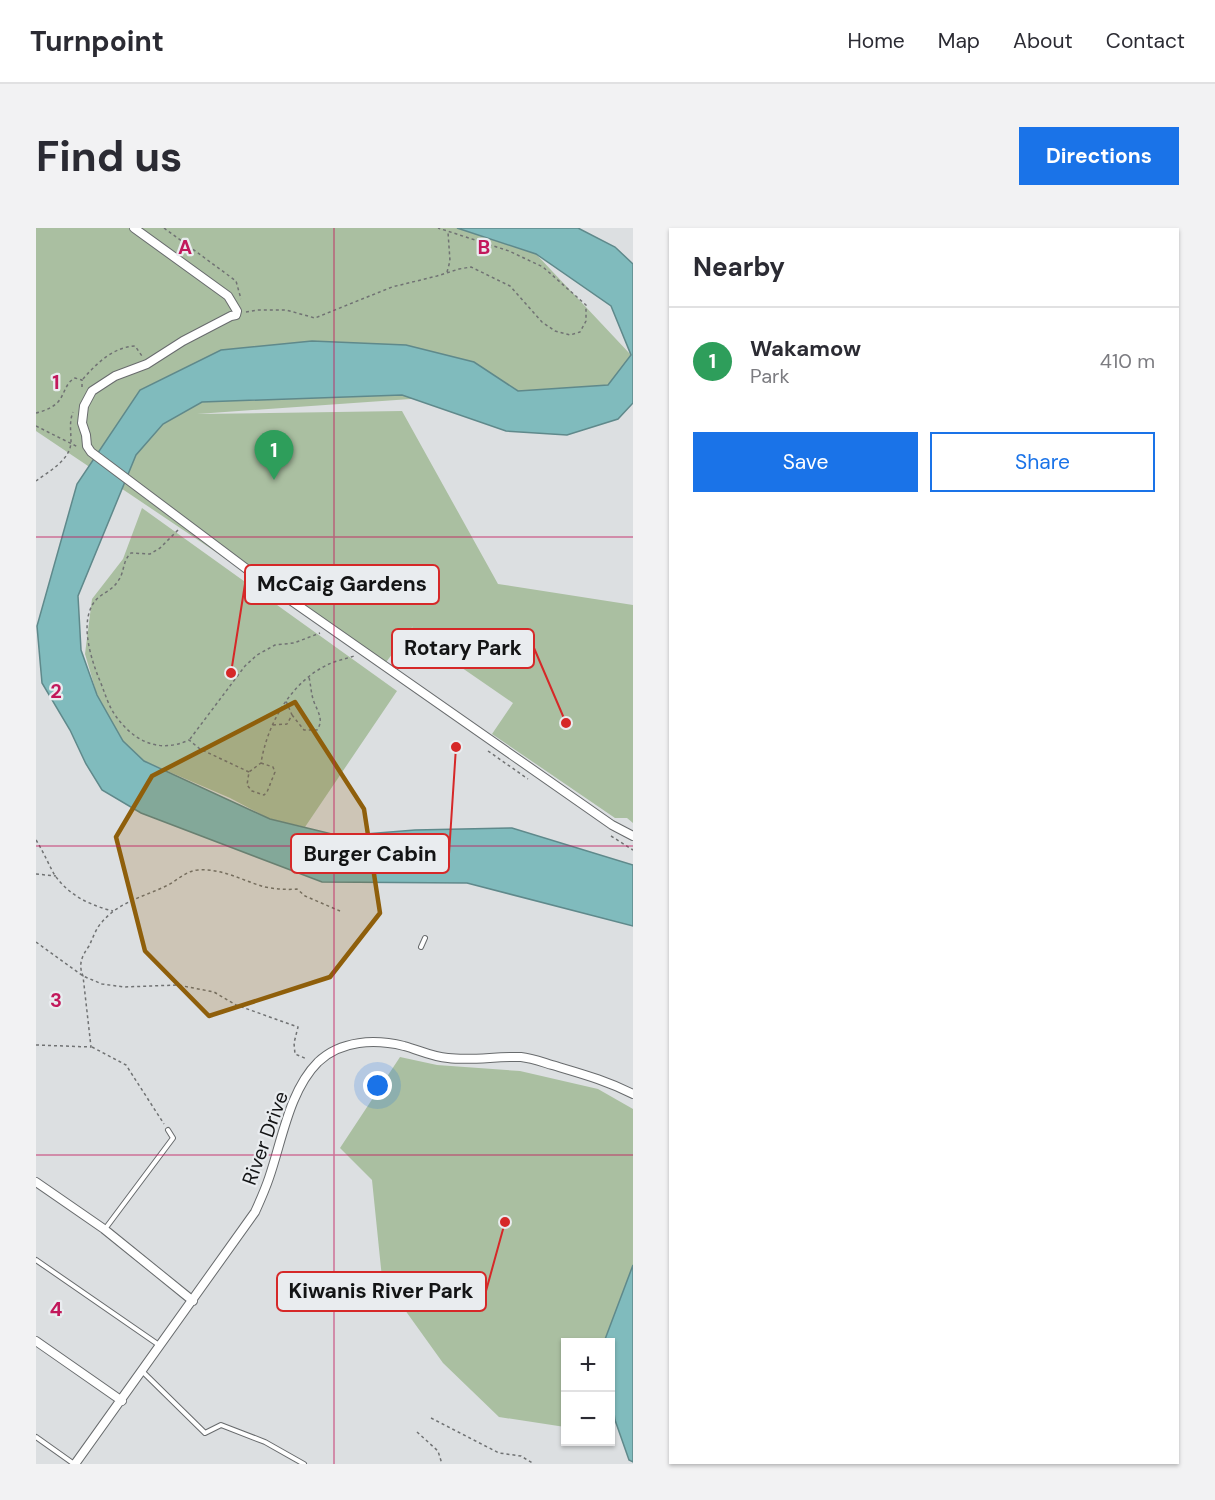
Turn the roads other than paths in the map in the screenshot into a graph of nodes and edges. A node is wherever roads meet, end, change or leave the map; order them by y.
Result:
1 (134, 228) edge
2 (633, 836) edge
3 (425, 938) dead end
4 (421, 947) dead end
5 (633, 1094) edge
6 (168, 1130) road end
7 (36, 1182) edge
8 (104, 1229) junction
9 (36, 1260) edge
10 (193, 1301) junction
11 (36, 1341) edge
12 (160, 1346) junction
13 (142, 1371) junction
14 (122, 1401) junction
15 (36, 1437) edge
16 (75, 1464) edge
17 (304, 1464) edge

1 - 2 street
3 - 4 lane
5 - 10 street, River Drive
6 - 8 lane
7 - 8 street
8 - 10 street
9 - 12 lane
10 - 12 street, River Drive
11 - 14 street
12 - 13 street, River Drive
13 - 14 street, River Drive
13 - 17 lane
14 - 16 street, River Drive
15 - 16 lane

